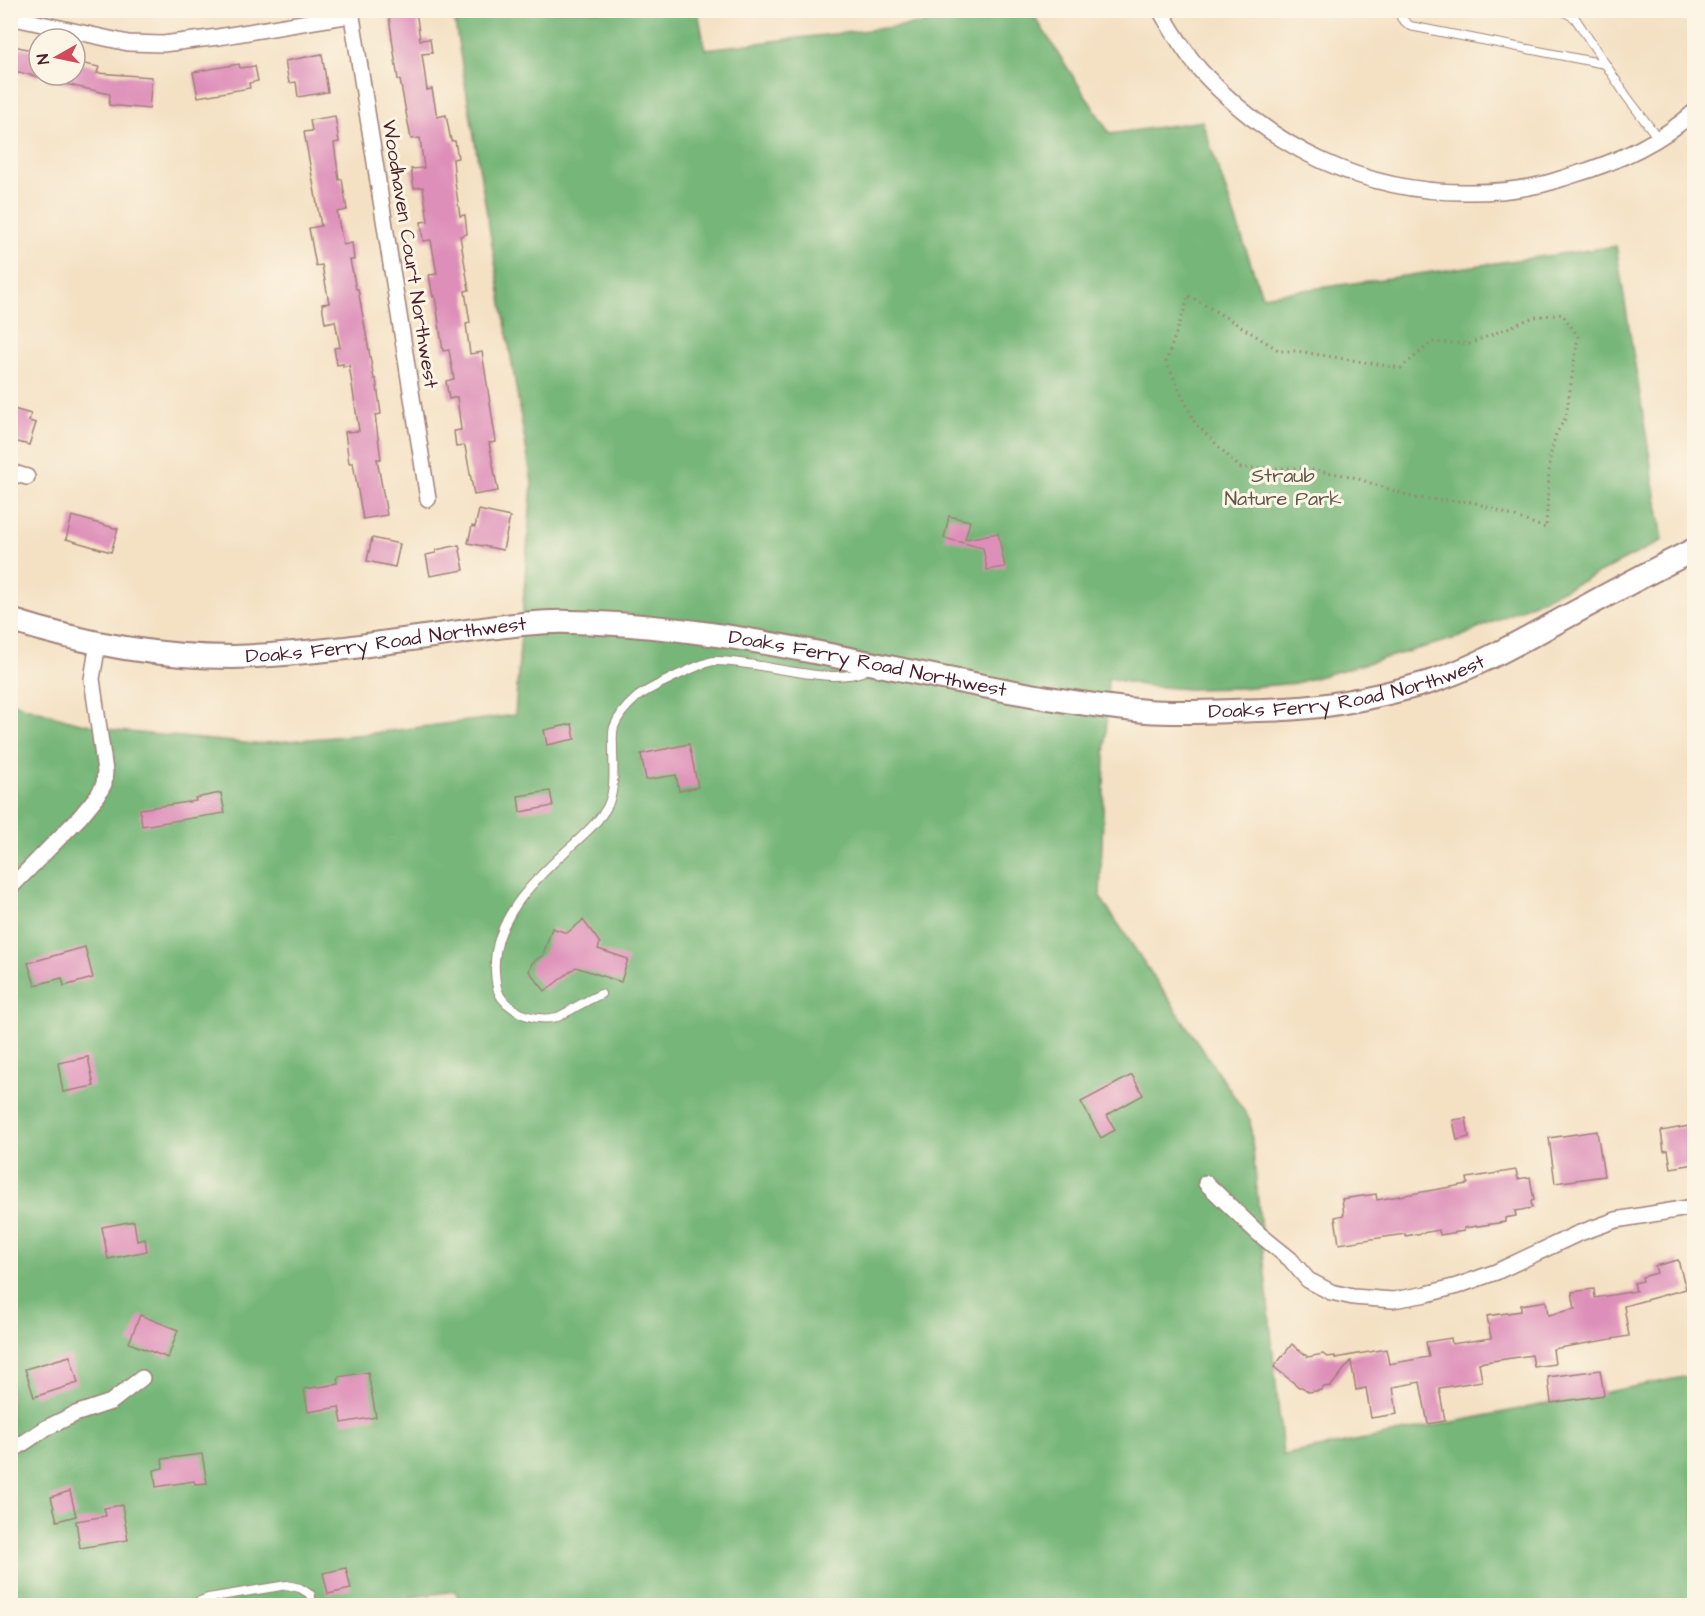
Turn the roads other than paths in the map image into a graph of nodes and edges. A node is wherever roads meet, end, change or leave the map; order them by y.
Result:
1 (1160, 10) edge
2 (1397, 10) edge
3 (1561, 10) edge
4 (351, 13) edge
5 (10, 17) edge
6 (1605, 64) junction
7 (1695, 112) edge
8 (1658, 138) junction
9 (10, 472) edge
10 (27, 477) dead end
11 (428, 499) dead end
12 (1695, 550) edge
13 (10, 620) edge
14 (98, 644) junction
15 (876, 664) junction
16 (10, 888) edge
17 (601, 994) dead end
18 (1206, 1183) dead end
19 (1695, 1207) edge
20 (142, 1378) dead end
21 (10, 1452) edge
22 (187, 1605) edge
23 (310, 1605) edge

1 - 8 street
2 - 6 lane
3 - 6 lane
4 - 5 street
4 - 11 street, Woodhaven Court Northwest
6 - 8 lane
7 - 8 street
9 - 10 street
12 - 15 main road, Doaks Ferry Road Northwest
13 - 14 main road, Doaks Ferry Road Northwest
14 - 15 main road, Doaks Ferry Road Northwest
14 - 16 street
15 - 17 lane
18 - 19 street
20 - 21 street
22 - 23 lane

